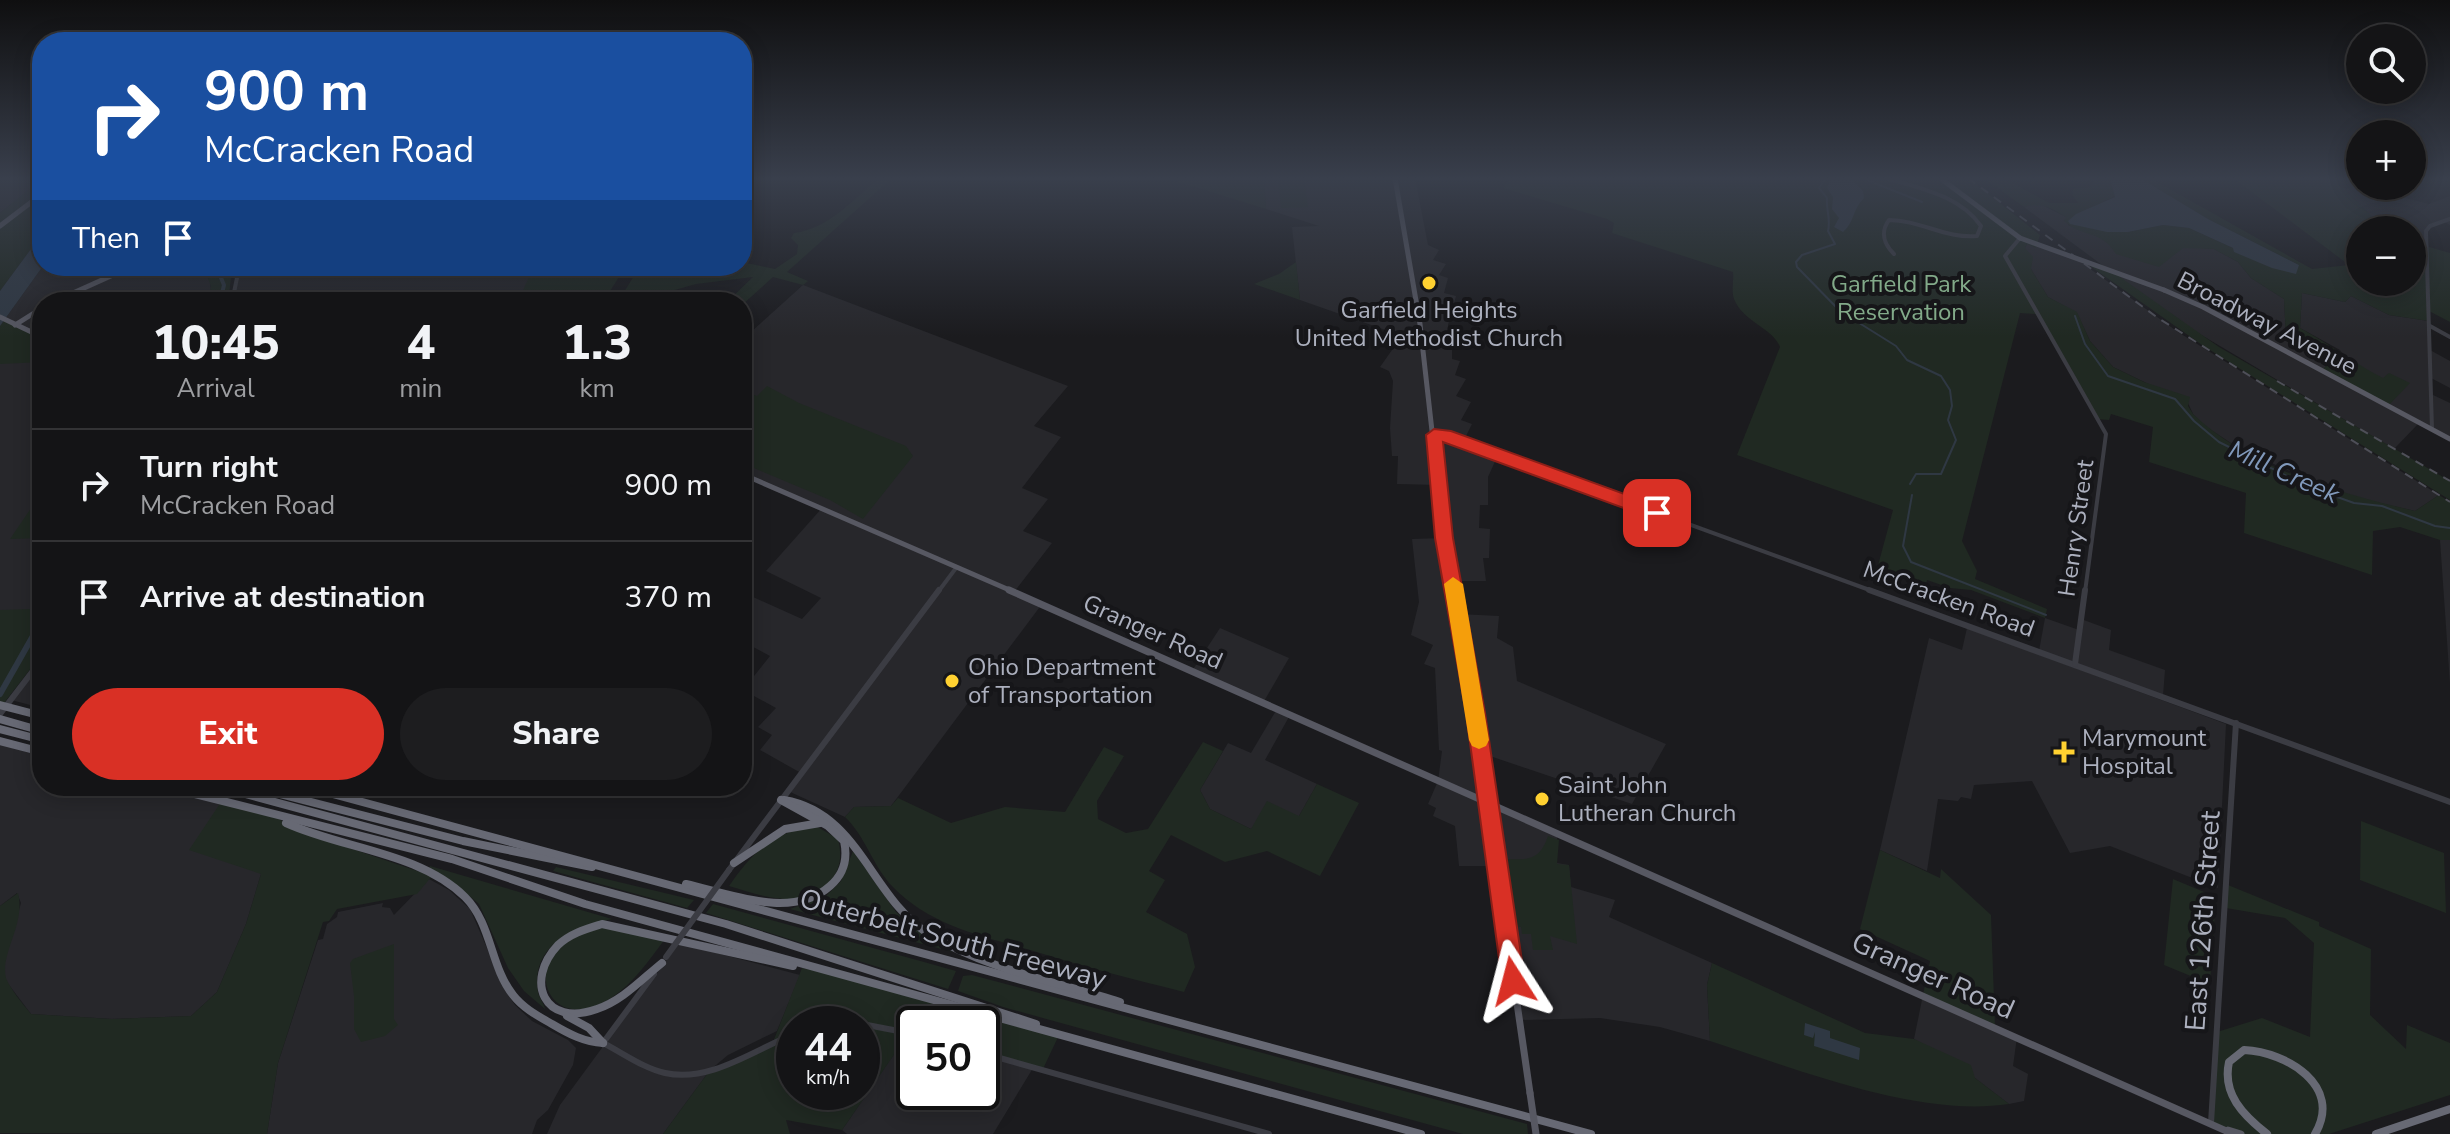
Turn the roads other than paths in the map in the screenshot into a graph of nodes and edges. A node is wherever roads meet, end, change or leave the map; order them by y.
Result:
1 (1405, 231) edge
2 (1883, 231) edge
3 (1941, 231) edge
4 (1979, 231) edge
5 (2011, 231) edge
6 (2426, 231) edge
7 (2020, 238) junction
8 (1894, 254) dead end
9 (111, 276) edge
10 (75, 292) edge
11 (32, 314) edge
12 (2, 319) edge
13 (15, 325) junction
14 (2429, 326) junction
15 (32, 333) edge
16 (2450, 337) edge
17 (2432, 429) junction
18 (1434, 435) junction
19 (2450, 439) edge
20 (752, 478) edge
21 (956, 568) junction
22 (2075, 664) junction
23 (32, 673) edge
24 (0, 705) edge
25 (32, 713) edge
26 (0, 717) edge
27 (2236, 723) junction
28 (32, 728) edge
29 (0, 729) edge
30 (32, 737) edge
31 (0, 741) edge
32 (32, 749) edge
33 (199, 796) edge
34 (253, 796) edge
35 (287, 796) edge
36 (341, 796) edge
37 (781, 800) junction
38 (1487, 802) junction
39 (2450, 802) edge
40 (828, 826) junction
41 (304, 828) junction
42 (732, 867) junction
43 (629, 872) junction
44 (664, 960) junction
45 (866, 981) junction
46 (1144, 1013) junction
47 (564, 1014) junction
48 (776, 1042) edge
49 (603, 1043) junction
50 (1141, 1057) junction
51 (1000, 1058) edge
52 (2450, 1109) edge
53 (2211, 1123) junction
54 (2229, 1132) edge
55 (1269, 1134) edge
56 (1421, 1134) edge
57 (1536, 1134) edge
58 (1591, 1134) edge
59 (2241, 1134) edge
60 (2267, 1134) edge
61 (2315, 1134) edge
62 (2376, 1134) edge

1 - 18 main road
2 - 8 street
3 - 4 street
5 - 7 main road, Broadway Avenue
6 - 14 street
7 - 17 main road, Broadway Avenue, bridge
7 - 22 street, Henry Street
9 - 10 main road
11 - 13 main road
12 - 13 main road
13 - 15 main road
14 - 16 street
14 - 17 street
17 - 19 main road, Broadway Avenue
18 - 22 street, McCracken Road
18 - 38 main road
20 - 21 main road, Granger Road
21 - 37 street
21 - 38 main road, Granger Road
22 - 27 street, McCracken Road
23 - 26 street
24 - 25 highway, bridge
26 - 28 highway
27 - 39 street, McCracken Road
27 - 53 street, East 126th Street
29 - 30 highway
31 - 32 highway
33 - 41 highway
34 - 50 highway
35 - 43 highway
36 - 43 highway, Outerbelt South Freeway
37 - 40 highway
37 - 42 street
37 - 46 highway
38 - 53 main road, Granger Road
38 - 57 main road, bridge
40 - 42 highway
40 - 43 highway
41 - 45 highway
41 - 49 highway
42 - 44 street, bridge
43 - 46 highway, Outerbelt South Freeway
44 - 47 highway
44 - 49 street
45 - 47 highway
45 - 50 highway
46 - 58 highway, Outerbelt South Freeway
47 - 49 highway
48 - 49 street
50 - 56 highway
51 - 55 street
52 - 62 highway
53 - 54 main road, Granger Road
54 - 59 main road, Granger Road
60 - 61 highway

